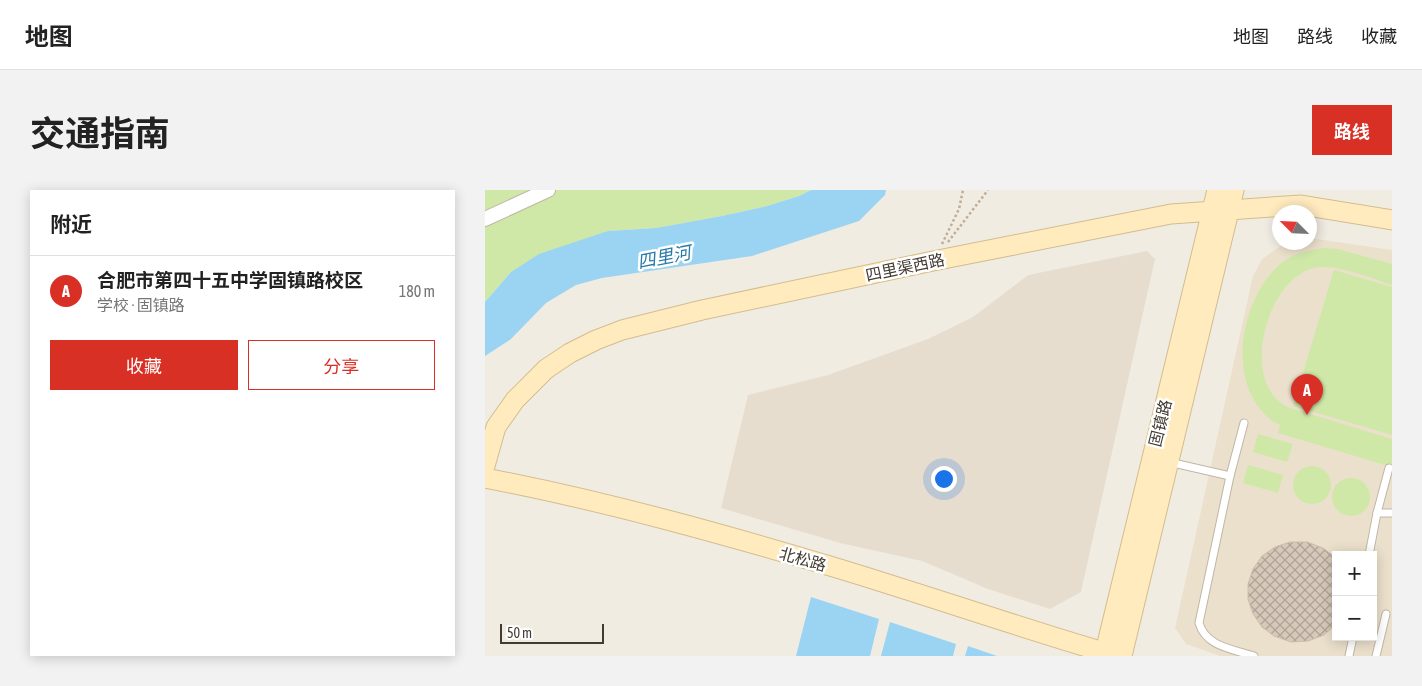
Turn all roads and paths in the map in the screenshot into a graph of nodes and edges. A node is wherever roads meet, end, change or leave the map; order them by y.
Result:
1 (548, 190) edge
2 (963, 190) edge
3 (988, 190) edge
4 (1217, 190) edge
5 (1234, 190) edge
6 (1221, 210) junction
7 (485, 219) edge
8 (1392, 220) edge
9 (933, 261) junction
10 (1244, 423) dead end
11 (1169, 462) junction
12 (485, 466) edge
13 (1389, 468) dead end
14 (1230, 476) junction
15 (485, 478) edge
16 (1377, 513) junction
17 (1392, 513) edge
18 (1370, 551) edge
19 (1386, 614) dead end
20 (1352, 641) edge
21 (1112, 655) edge
22 (1254, 656) edge
23 (1349, 656) edge
24 (1376, 656) edge

1 - 7 street
2 - 9 path
3 - 9 path
4 - 6 street, 固镇路
5 - 6 street, 固镇路
6 - 8 street, 四里渠西路
6 - 9 street, 四里渠西路
6 - 11 street, 固镇路
6 - 21 street, 固镇路
9 - 12 street, 四里渠西路
10 - 14 lane
11 - 14 lane
11 - 21 street, 固镇路
13 - 16 lane
14 - 22 lane
15 - 21 street, 北松路
16 - 17 lane
16 - 18 lane
19 - 24 lane
20 - 23 lane

